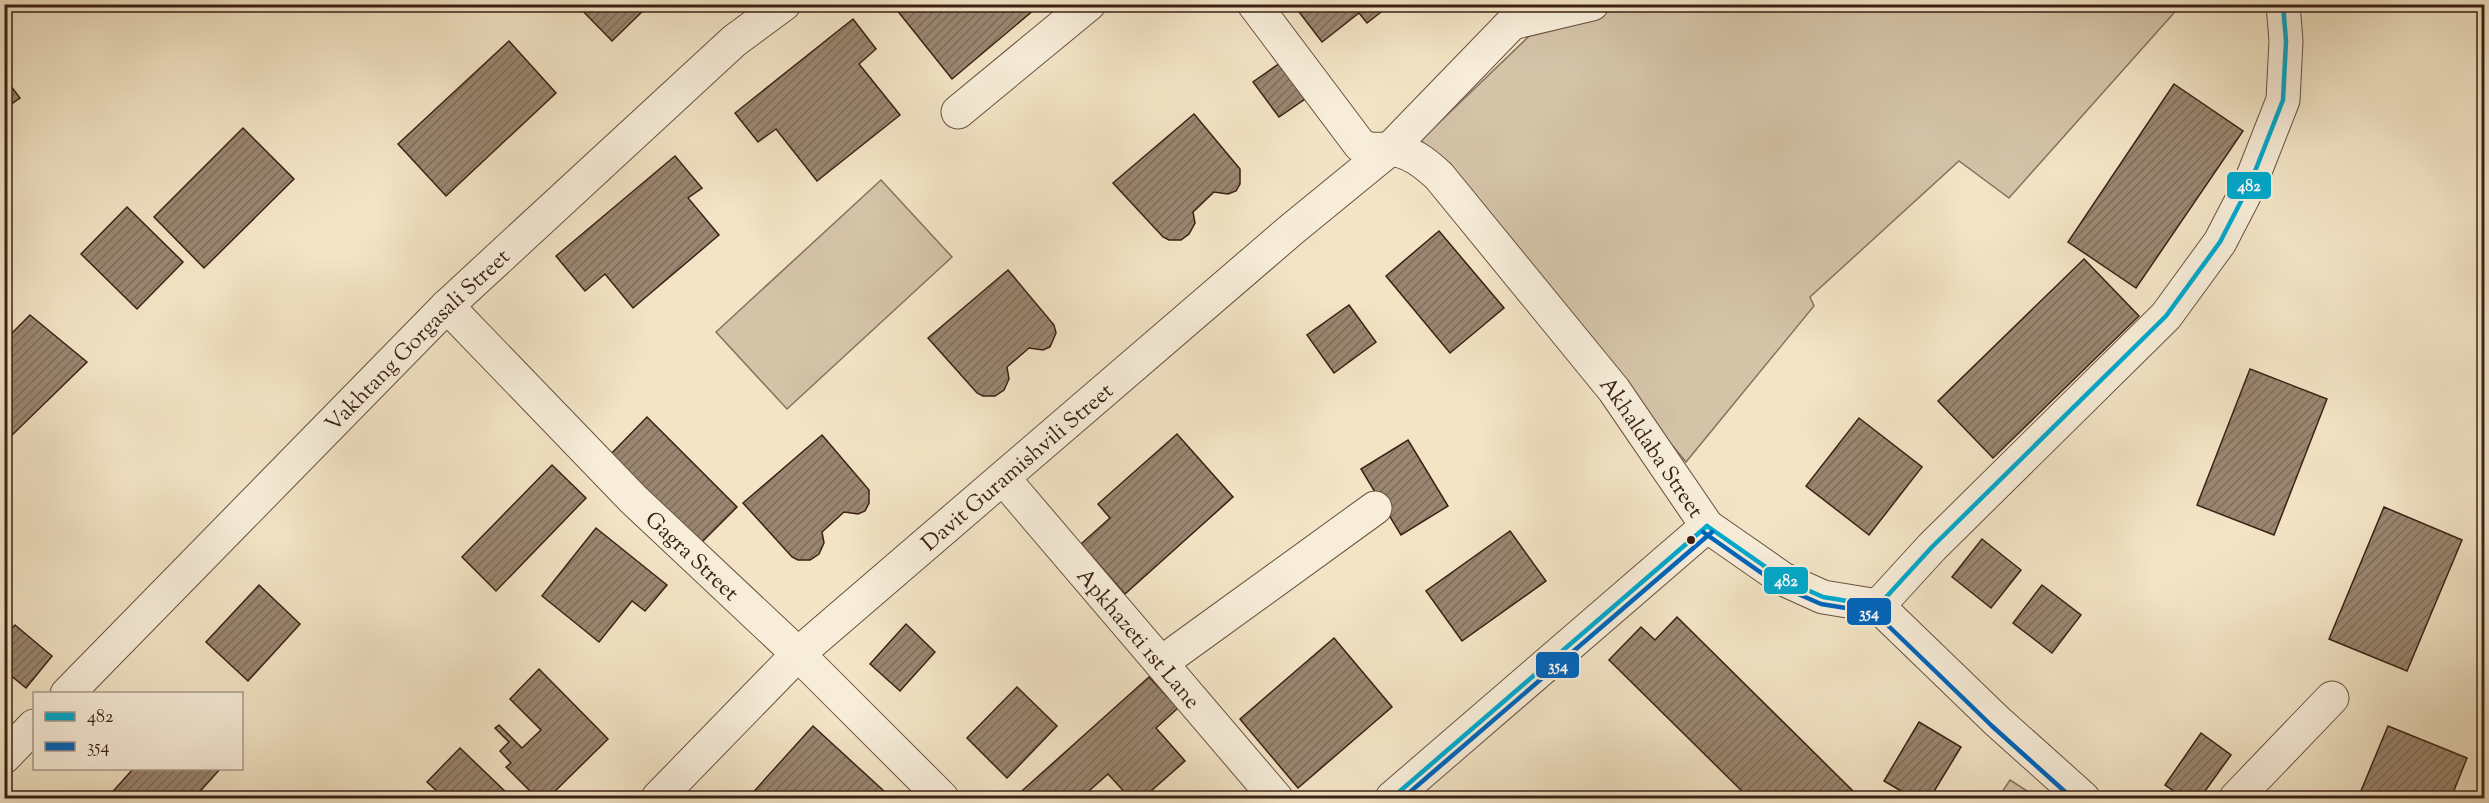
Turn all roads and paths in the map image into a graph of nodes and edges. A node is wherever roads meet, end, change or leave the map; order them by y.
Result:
1 (784, 4) edge
2 (1089, 4) edge
3 (1254, 4) edge
4 (1592, 4) edge
5 (2283, 4) edge
6 (958, 112) dead end
7 (1389, 149) junction
8 (447, 306) junction
9 (1003, 478) junction
10 (1375, 508) dead end
11 (1707, 526) junction
12 (1878, 606) junction
13 (798, 654) junction
14 (1161, 663) junction
15 (68, 692) edge
16 (2332, 698) dead end
17 (33, 727) edge
18 (4, 757) edge
19 (658, 798) edge
20 (942, 798) edge
21 (1276, 798) edge
22 (1392, 798) edge
23 (2083, 798) edge
24 (2236, 798) edge

1 - 8 street, Vakhtang Gorgasali Street
2 - 6 street
3 - 7 street, Akhaldaba Street
4 - 7 street, Davit Guramishvili Street
5 - 12 street
7 - 9 street, Davit Guramishvili Street
7 - 11 street, Akhaldaba Street
8 - 13 street, Gagra Street
8 - 15 street, Vakhtang Gorgasali Street
9 - 13 street, Davit Guramishvili Street
9 - 14 street, Apkhazeti 1st Lane
10 - 14 street
11 - 12 street, Akhaldaba Street
11 - 22 street
12 - 23 street
13 - 19 street, Davit Guramishvili Street
13 - 20 street, Gagra Street
14 - 21 street, Apkhazeti 1st Lane
16 - 24 street
17 - 18 street

